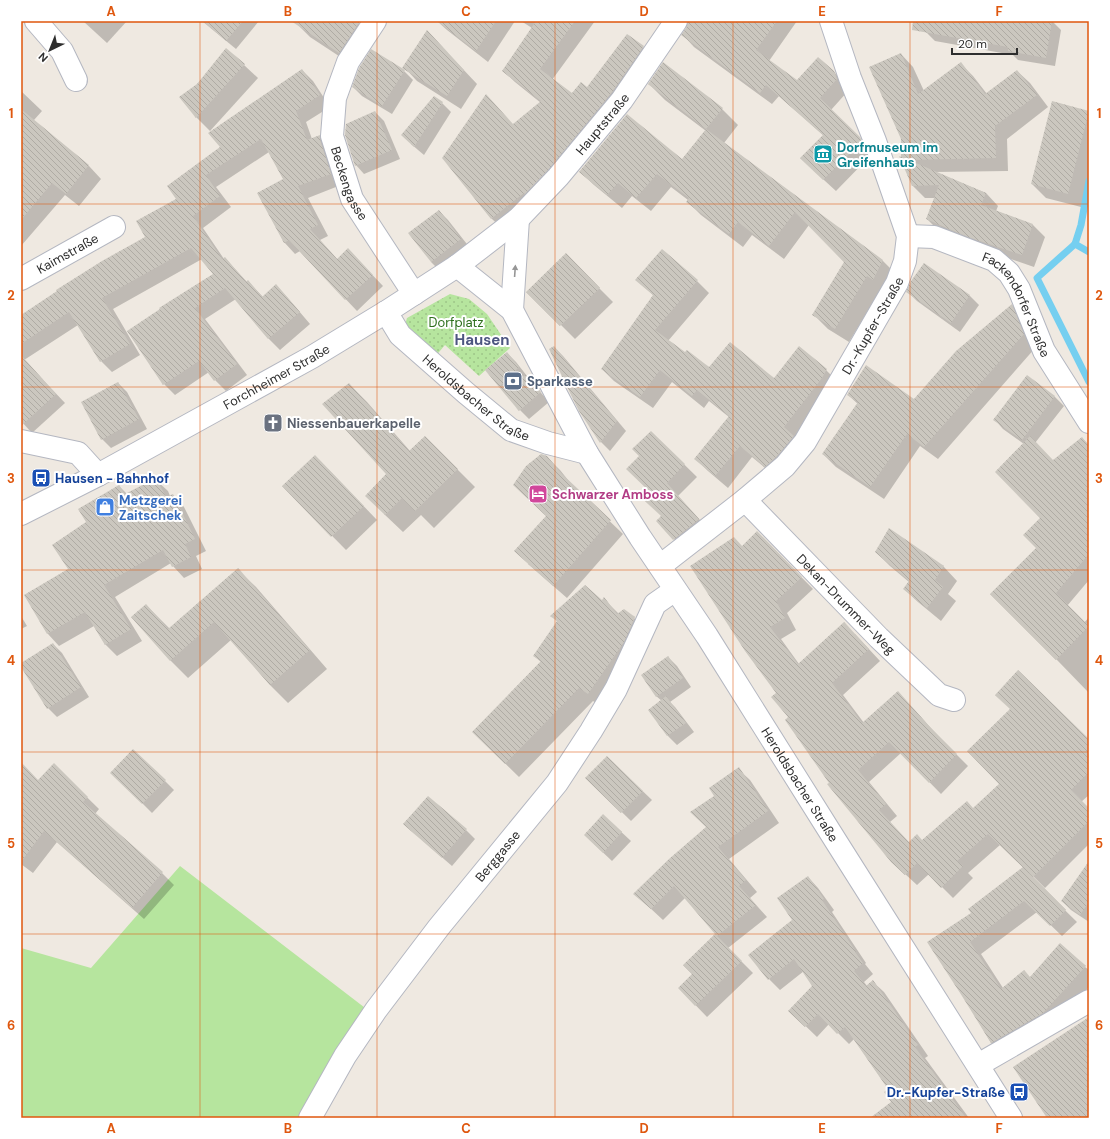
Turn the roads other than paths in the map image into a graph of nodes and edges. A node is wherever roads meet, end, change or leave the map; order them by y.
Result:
1 (36, 21) edge
2 (375, 21) edge
3 (676, 21) edge
4 (831, 21) edge
5 (76, 80) dead end
6 (518, 219) junction
7 (114, 227) dead end
8 (908, 236) junction
9 (456, 266) junction
10 (21, 279) edge
11 (414, 294) junction
12 (512, 310) junction
13 (386, 312) junction
14 (1089, 422) edge
15 (21, 441) edge
16 (587, 453) junction
17 (98, 475) junction
18 (745, 500) junction
19 (21, 514) edge
20 (660, 566) junction
21 (675, 590) junction
22 (954, 700) dead end
23 (1089, 1001) edge
24 (978, 1066) junction
25 (310, 1118) edge
26 (1011, 1118) edge

1 - 5 street
2 - 11 street, Beckengasse
3 - 6 street, Hauptstraße
4 - 8 street, Dr.-Kupfer-Straße
6 - 9 street, Forchheimer Straße
12 -> 6 street
7 - 10 street, Kaimstraße
8 - 14 street, Fackendorfer Straße
8 - 18 street, Dr.-Kupfer-Straße
9 - 11 street, Forchheimer Straße
9 - 12 street, Heroldsbacher Straße
11 - 13 street, Forchheimer Straße
12 - 16 street, Heroldsbacher Straße
13 - 16 street, Heroldsbacher Straße
13 - 17 street, Forchheimer Straße
15 - 17 street
16 - 20 street, Heroldsbacher Straße
17 - 19 street, Forchheimer Straße
18 - 20 street, Dr.-Kupfer-Straße
18 - 22 street, Dekan-Drummer-Weg
20 - 21 street, Heroldsbacher Straße
21 - 24 street, Heroldsbacher Straße
21 - 25 street, Berggasse
23 - 24 street
24 - 26 street, Heroldsbacher Straße

